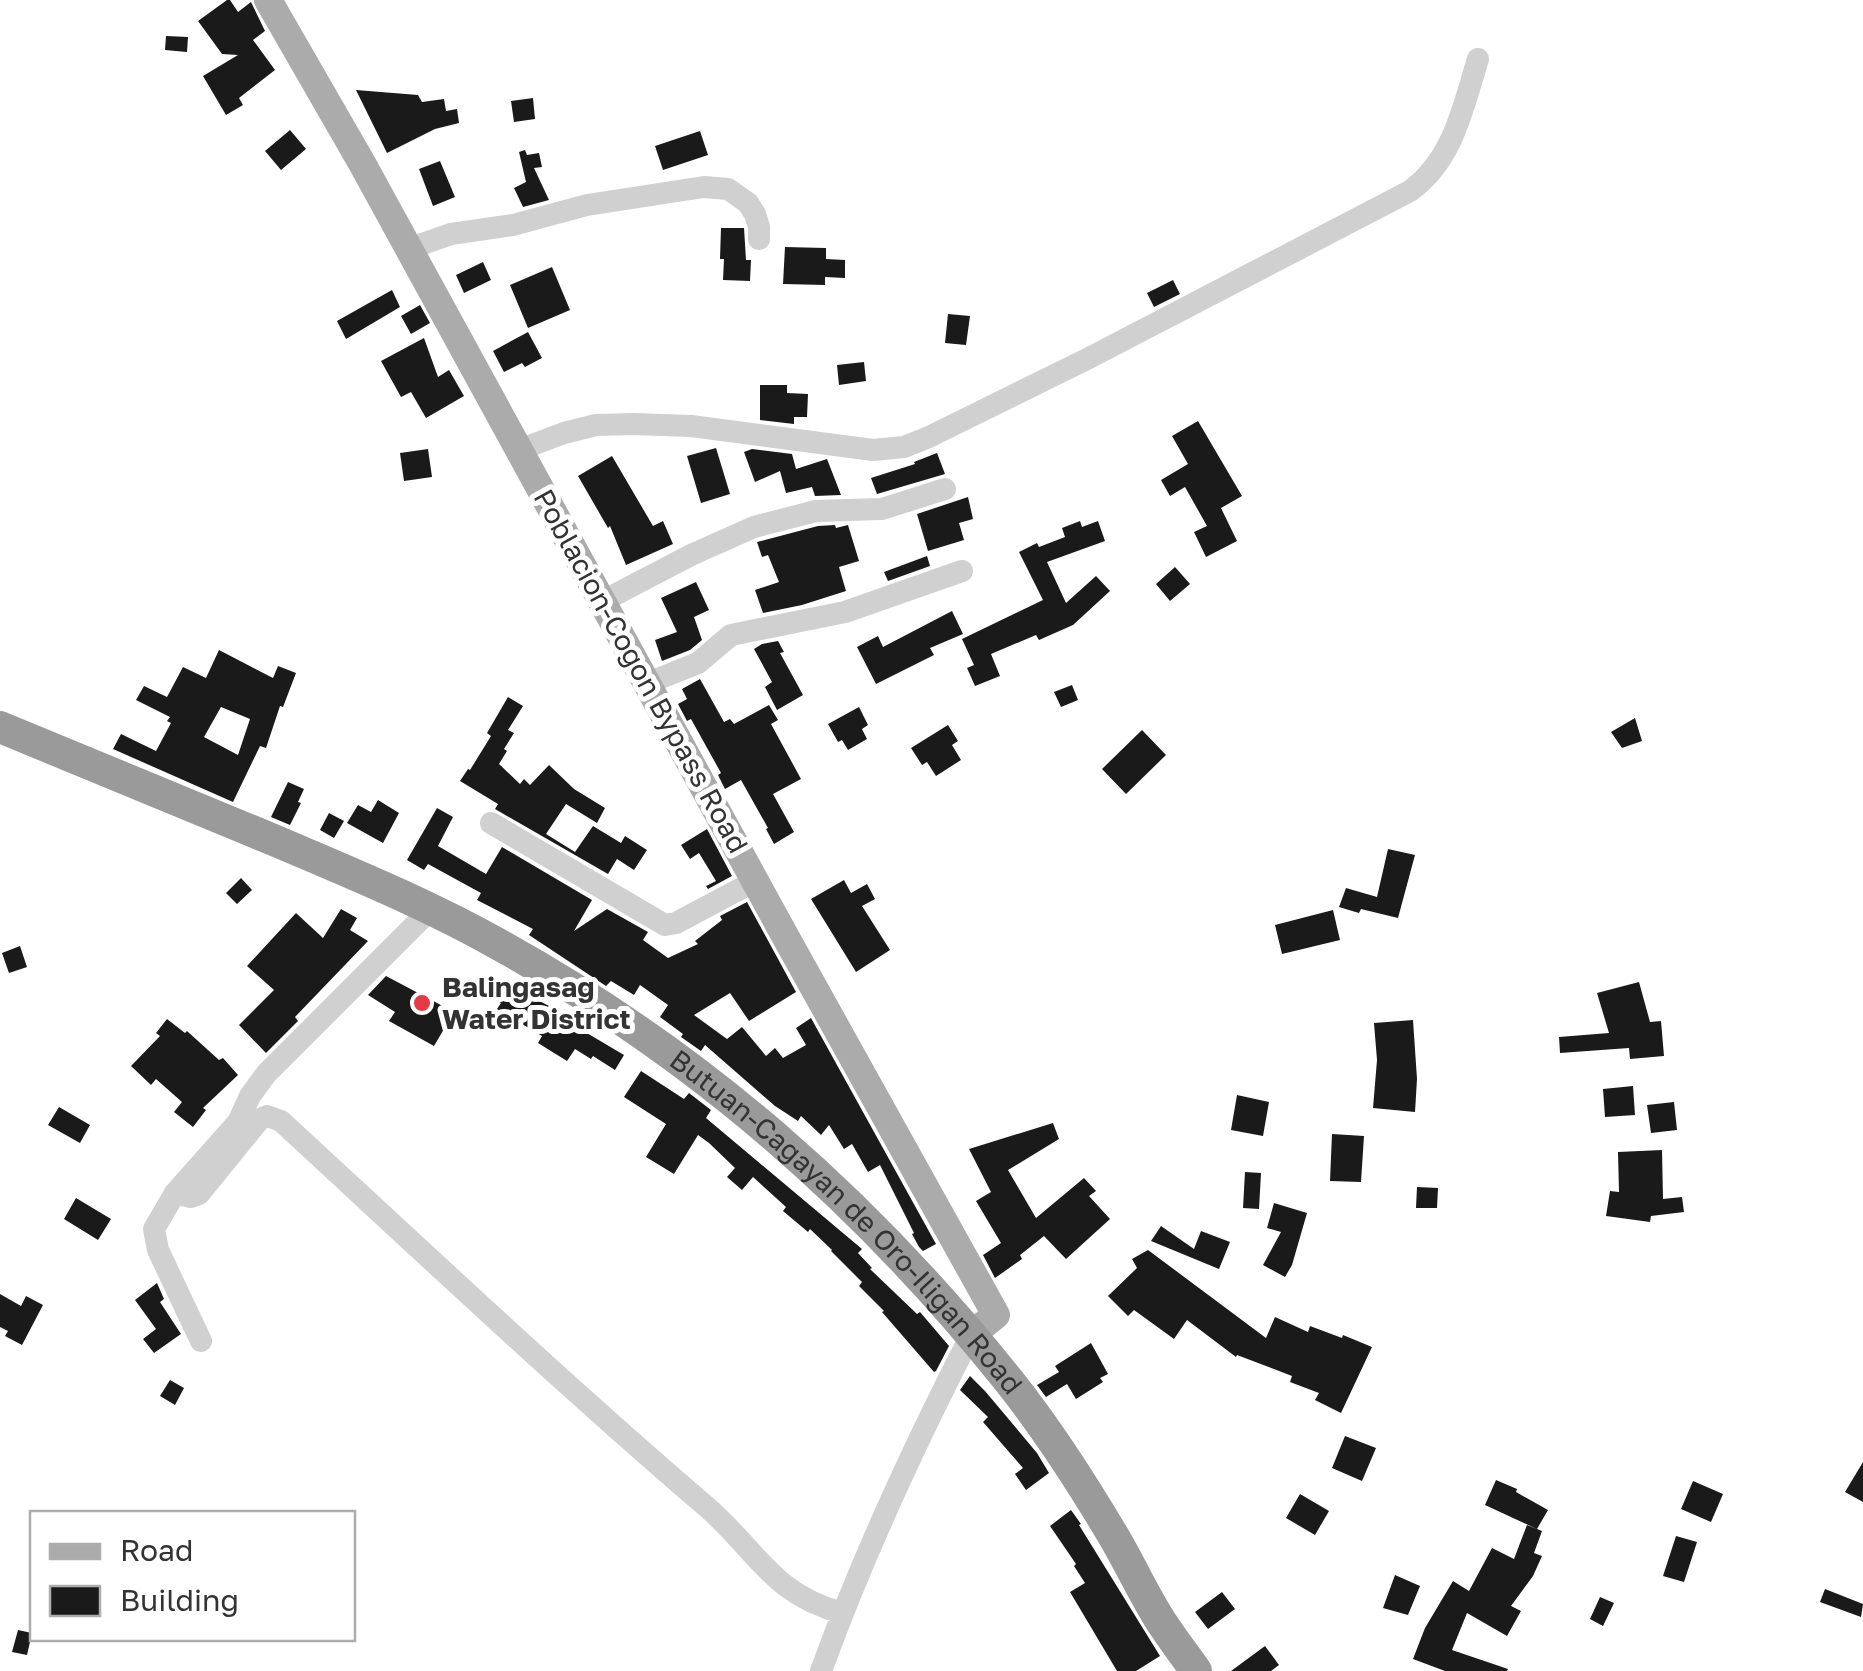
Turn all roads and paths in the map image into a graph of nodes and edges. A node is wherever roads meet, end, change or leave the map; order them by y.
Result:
1 (268, 0) edge
2 (1478, 60) dead end
3 (759, 239) dead end
4 (408, 248) junction
5 (520, 450) junction
6 (945, 489) dead end
7 (962, 571) dead end
8 (603, 601) junction
9 (648, 683) junction
10 (0, 727) edge
11 (491, 823) dead end
12 (755, 880) junction
13 (431, 909) junction
14 (175, 1193) junction
15 (971, 1335) junction
16 (201, 1340) dead end
17 (843, 1613) junction
18 (821, 1671) edge
19 (1196, 1671) edge

1 - 4 main road, Poblacion-Cogon Bypass Road
2 - 5 street
3 - 4 street
4 - 5 main road, Poblacion-Cogon Bypass Road
5 - 8 main road, Poblacion-Cogon Bypass Road
6 - 8 street
7 - 9 street
8 - 9 main road, Poblacion-Cogon Bypass Road
9 - 12 main road, Poblacion-Cogon Bypass Road
10 - 13 highway, Butuan-Cagayan de Oro-Iligan Road
11 - 12 street
12 - 15 main road, Poblacion-Cogon Bypass Road
13 - 14 street
13 - 15 highway, Butuan-Cagayan de Oro-Iligan Road
14 - 16 street
14 - 17 street
15 - 17 street
15 - 19 highway, Butuan-Cagayan de Oro-Iligan Road
17 - 18 street

